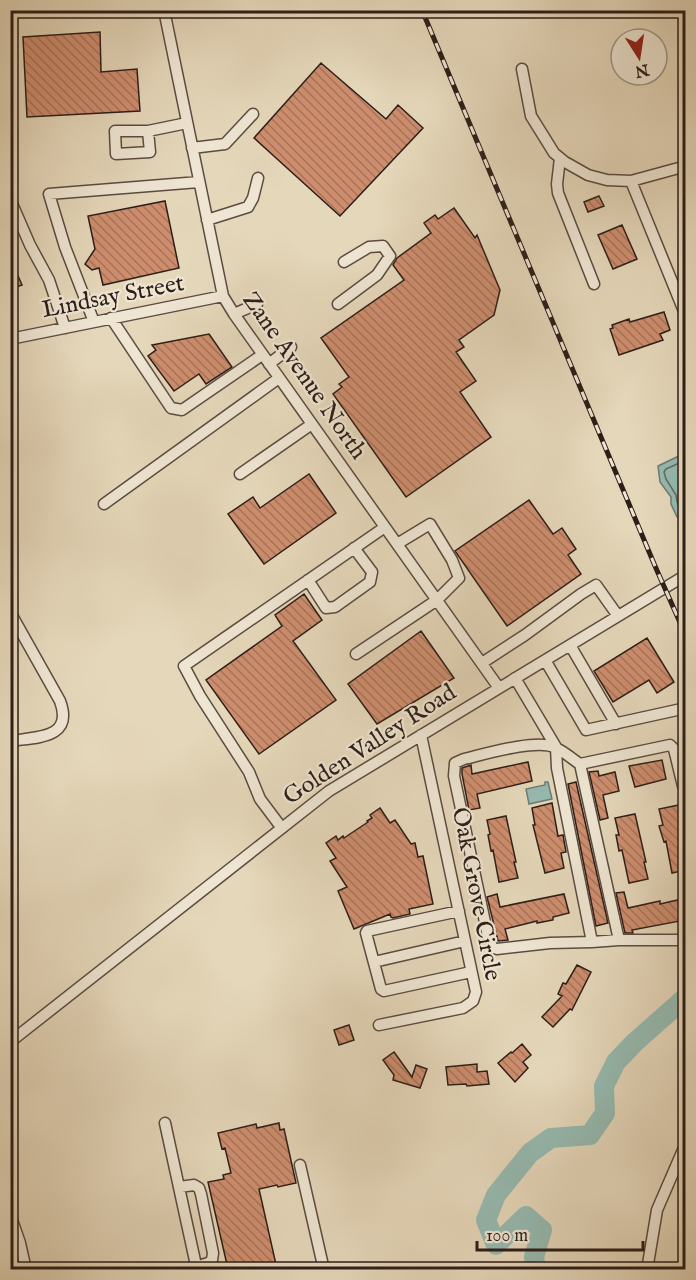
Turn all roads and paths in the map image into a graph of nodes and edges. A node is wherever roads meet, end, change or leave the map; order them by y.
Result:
1 (164, 10) edge
2 (522, 69) dead end
3 (253, 114) dead end
4 (187, 123) junction
5 (148, 131) dead end
6 (192, 148) junction
7 (560, 158) junction
8 (686, 166) edge
9 (258, 178) dead end
10 (631, 181) junction
11 (199, 182) junction
12 (10, 199) edge
13 (207, 220) junction
14 (344, 262) dead end
15 (594, 284) dead end
16 (223, 296) junction
17 (256, 304) dead end
18 (338, 304) dead end
19 (234, 314) junction
20 (686, 316) edge
21 (111, 318) junction
22 (94, 322) junction
23 (65, 328) junction
24 (10, 339) edge
25 (291, 347) dead end
26 (266, 359) junction
27 (279, 378) junction
28 (312, 424) junction
29 (240, 474) dead end
30 (104, 504) dead end
31 (385, 527) junction
32 (397, 544) junction
33 (354, 548) junction
34 (686, 575) edge
35 (308, 580) junction
36 (437, 600) junction
37 (10, 612) edge
38 (618, 616) junction
39 (570, 645) junction
40 (356, 654) dead end
41 (545, 660) junction
42 (482, 663) junction
43 (515, 678) junction
44 (499, 688) junction
45 (686, 708) edge
46 (616, 723) junction
47 (422, 735) junction
48 (10, 741) edge
49 (556, 747) junction
50 (580, 764) junction
51 (683, 786) dead end
52 (281, 827) junction
53 (459, 911) junction
54 (619, 940) junction
55 (686, 940) edge
56 (465, 941) junction
57 (592, 942) junction
58 (374, 962) junction
59 (471, 972) junction
60 (380, 1024) dead end
61 (10, 1042) edge
62 (165, 1123) dead end
63 (686, 1143) edge
64 (300, 1165) dead end
65 (179, 1187) junction
66 (10, 1214) edge
67 (196, 1268) edge
68 (26, 1269) edge
69 (324, 1269) edge
70 (646, 1269) edge

1 - 4 street, Zane Avenue North
2 - 7 street
3 - 6 street
4 - 5 street
4 - 6 street, Zane Avenue North
6 - 11 street, Zane Avenue North
7 - 10 street
7 - 15 street
8 - 10 street
9 - 13 street
10 - 20 street
11 - 13 street, Zane Avenue North
11 - 22 street
12 - 23 street
13 - 16 street, Zane Avenue North
14 - 18 street
16 - 19 street, Zane Avenue North
16 - 21 street, Lindsay Street
17 - 19 street
19 - 26 street, Zane Avenue North
21 - 22 street, Lindsay Street
21 - 26 street
22 - 23 street, Lindsay Street
23 - 24 street, Lindsay Street
25 - 26 street
26 - 27 street, Zane Avenue North
27 - 28 street, Zane Avenue North
27 - 30 street
28 - 29 street
28 - 31 street, Zane Avenue North
31 - 32 street, Zane Avenue North
31 - 33 street
32 - 36 street, Zane Avenue North
32 - 36 street
33 - 35 street
33 - 35 street
34 - 38 street, Golden Valley Road
35 - 52 street
36 - 40 street
36 - 42 street, Zane Avenue North
37 - 48 street
38 - 39 street, Golden Valley Road
38 - 42 street
39 - 41 street, Golden Valley Road
39 - 46 street
41 - 43 street, Golden Valley Road
41 - 46 street
42 - 44 street, Zane Avenue North
43 - 44 street, Golden Valley Road
43 - 49 street
44 - 47 street, Golden Valley Road
45 - 46 street
47 - 52 street, Golden Valley Road
47 - 53 street, Oak Grove Circle
49 - 50 street
49 - 57 street
49 - 57 street
50 - 51 street
50 - 54 street
52 - 61 street, Golden Valley Road
53 - 56 street, Oak Grove Circle
53 - 58 street
54 - 55 street
54 - 57 street
56 - 58 street
56 - 59 street, Oak Grove Circle
58 - 59 street
59 - 60 street, Oak Grove Circle
62 - 65 street
63 - 70 street
64 - 69 street
65 - 67 street
65 - 67 street
66 - 68 street

